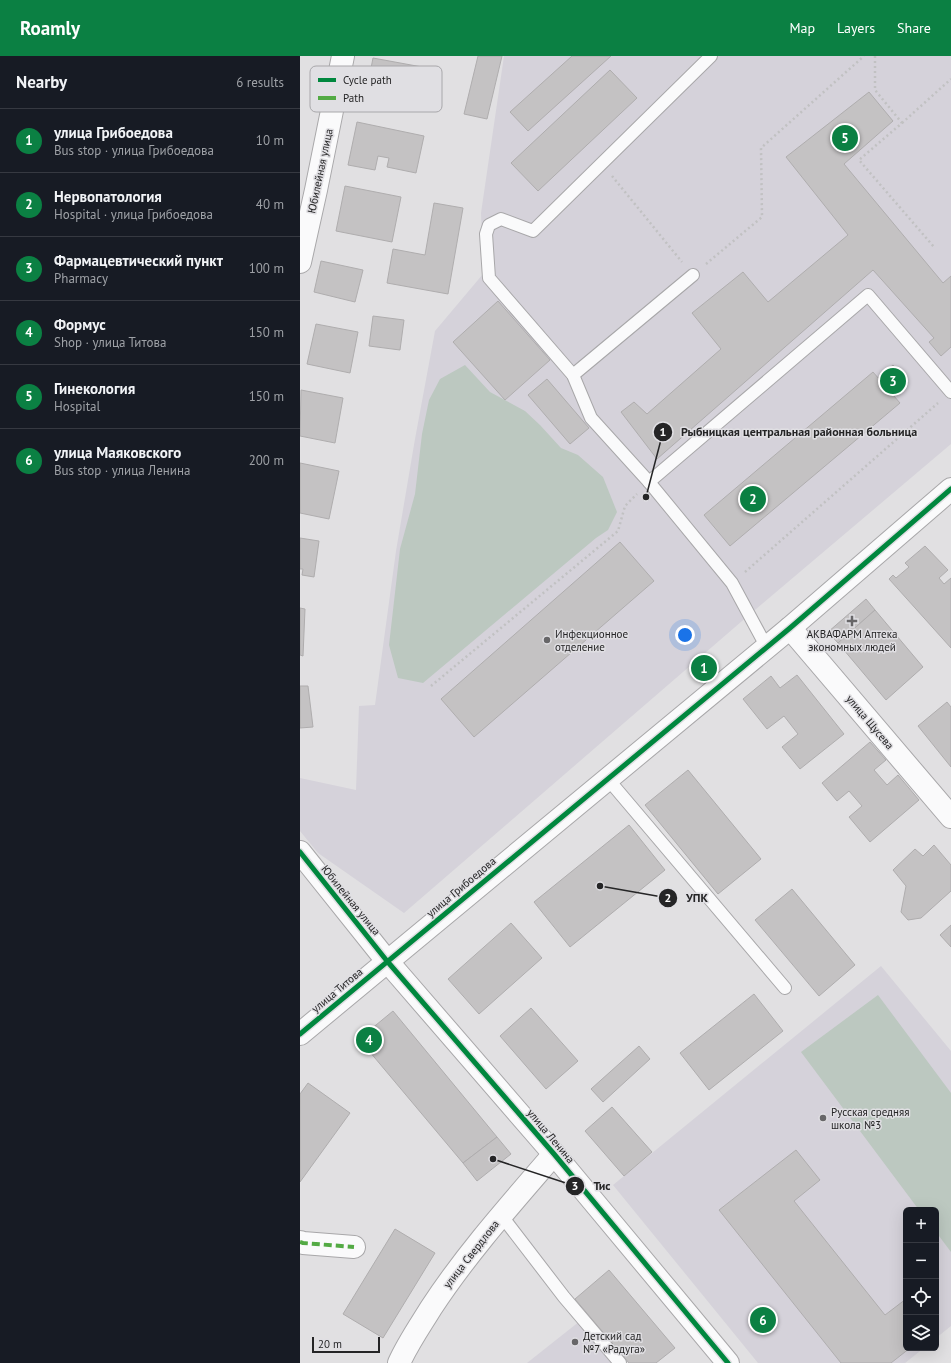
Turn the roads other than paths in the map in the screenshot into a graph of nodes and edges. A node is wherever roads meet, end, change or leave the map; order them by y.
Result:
1 (343, 56) edge
2 (711, 56) edge
3 (341, 66) edge
4 (332, 112) edge
5 (300, 262) edge
6 (693, 275) road end
7 (574, 375) junction
8 (951, 392) edge
9 (649, 482) junction
10 (951, 489) edge
11 (790, 628) junction
12 (766, 646) junction
13 (607, 778) junction
14 (951, 817) edge
15 (300, 852) edge
16 (387, 961) junction
17 (784, 988) dead end
18 (300, 1034) edge
19 (554, 1154) junction
20 (501, 1215) junction
21 (300, 1242) edge
22 (354, 1247) dead end
23 (399, 1363) edge
24 (620, 1363) edge
25 (728, 1363) edge

1 - 3 street, Юбилейная улица
2 - 7 lane
4 - 5 street, Юбилейная улица
6 - 7 lane
7 - 9 lane
8 - 9 lane
9 - 12 lane
10 - 11 street, улица Грибоедова
11 - 12 street, улица Грибоедова
11 - 14 street, улица Щусева
12 - 13 street, улица Грибоедова
13 - 16 street, улица Грибоедова
13 - 17 lane
15 - 16 street, Юбилейная улица
16 - 18 street, улица Титова
16 - 19 street, улица Ленина
19 - 20 street, улица Свердлова
19 - 25 street, улица Ленина
20 - 23 street, улица Свердлова
20 - 24 lane
21 - 22 street

